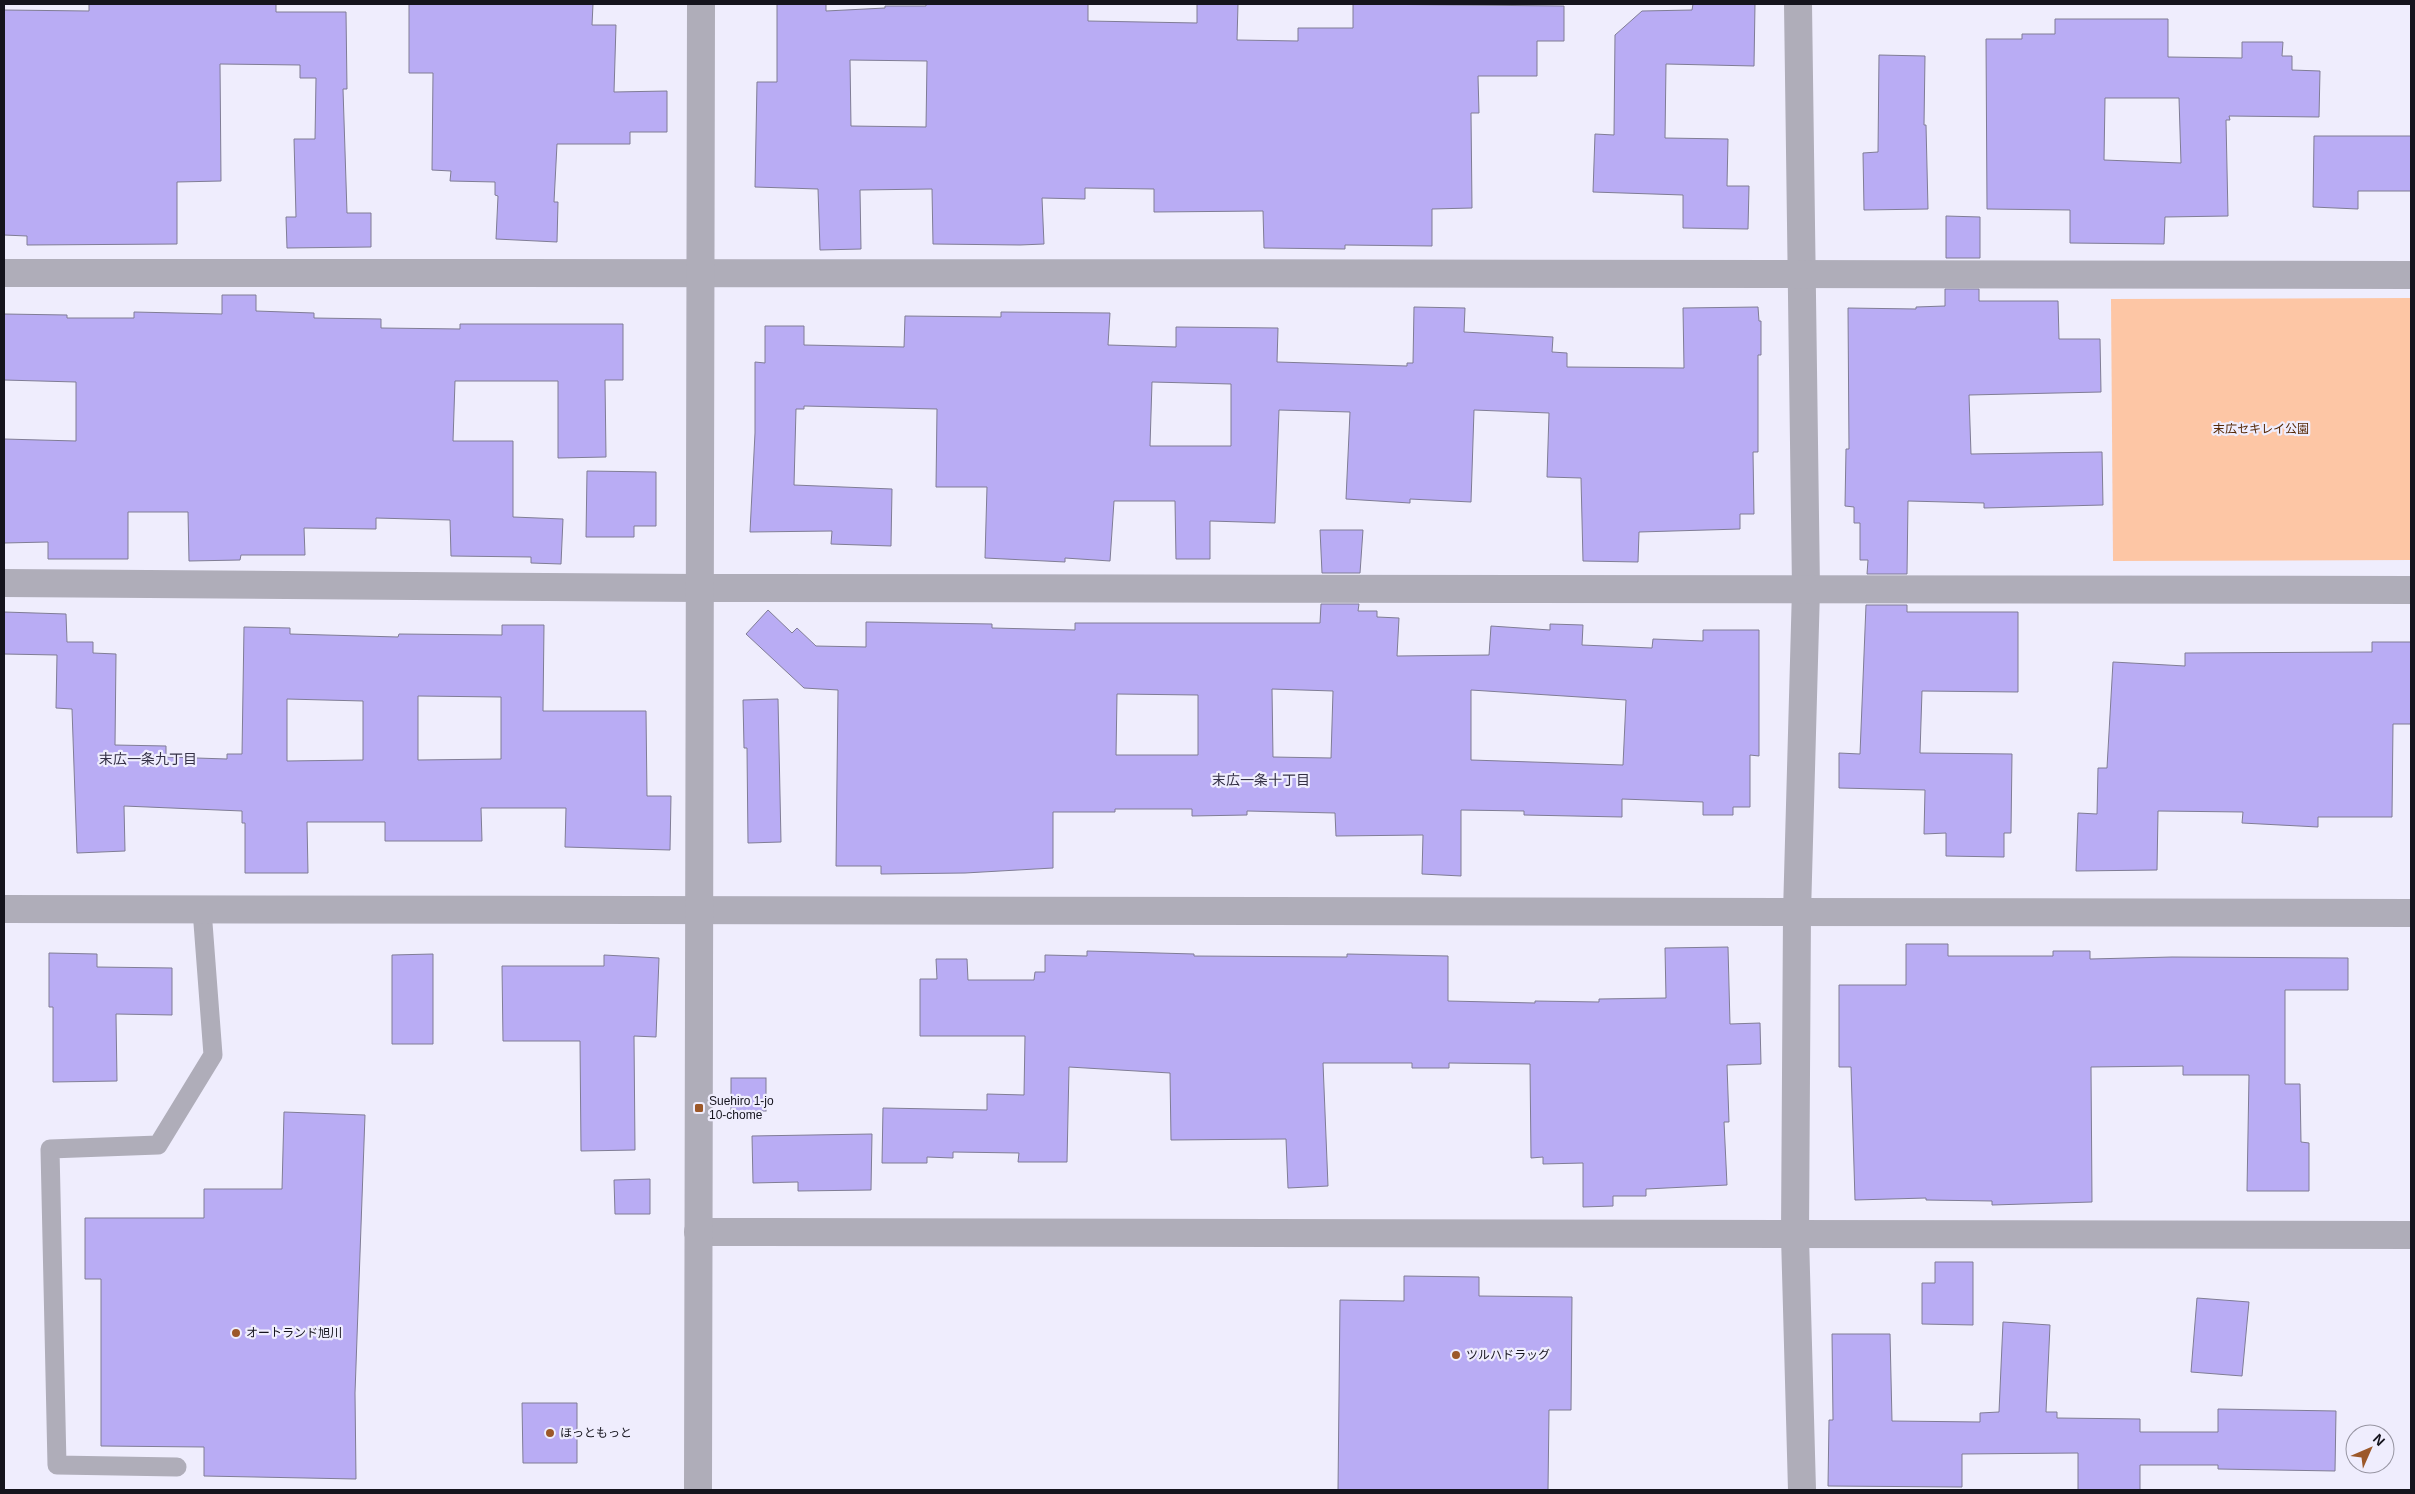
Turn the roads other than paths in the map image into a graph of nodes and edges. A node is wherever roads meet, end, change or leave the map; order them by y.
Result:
1 (701, 4) edge
2 (1798, 4) edge
3 (1800, 272) junction
4 (4, 273) edge
5 (2411, 274) edge
6 (702, 275) junction
7 (4, 583) edge
8 (699, 588) junction
9 (1806, 589) junction
10 (2411, 590) edge
11 (4, 909) edge
12 (202, 910) junction
13 (699, 912) junction
14 (1797, 913) junction
15 (2411, 913) edge
16 (698, 1232) junction
17 (2411, 1235) edge
18 (1795, 1236) junction
19 (177, 1467) dead end
20 (698, 1490) edge
21 (1802, 1490) edge

1 - 6 street
2 - 3 street
3 - 5 street
3 - 6 street
3 - 9 street
4 - 6 street
6 - 8 street
7 - 8 street
8 - 9 street
8 - 13 street
9 - 10 street
9 - 14 street
11 - 12 street
12 - 13 street
12 - 19 lane
13 - 14 street
13 - 16 street
14 - 15 street
14 - 18 street
16 - 18 street
16 - 20 street
17 - 18 street
18 - 21 street

